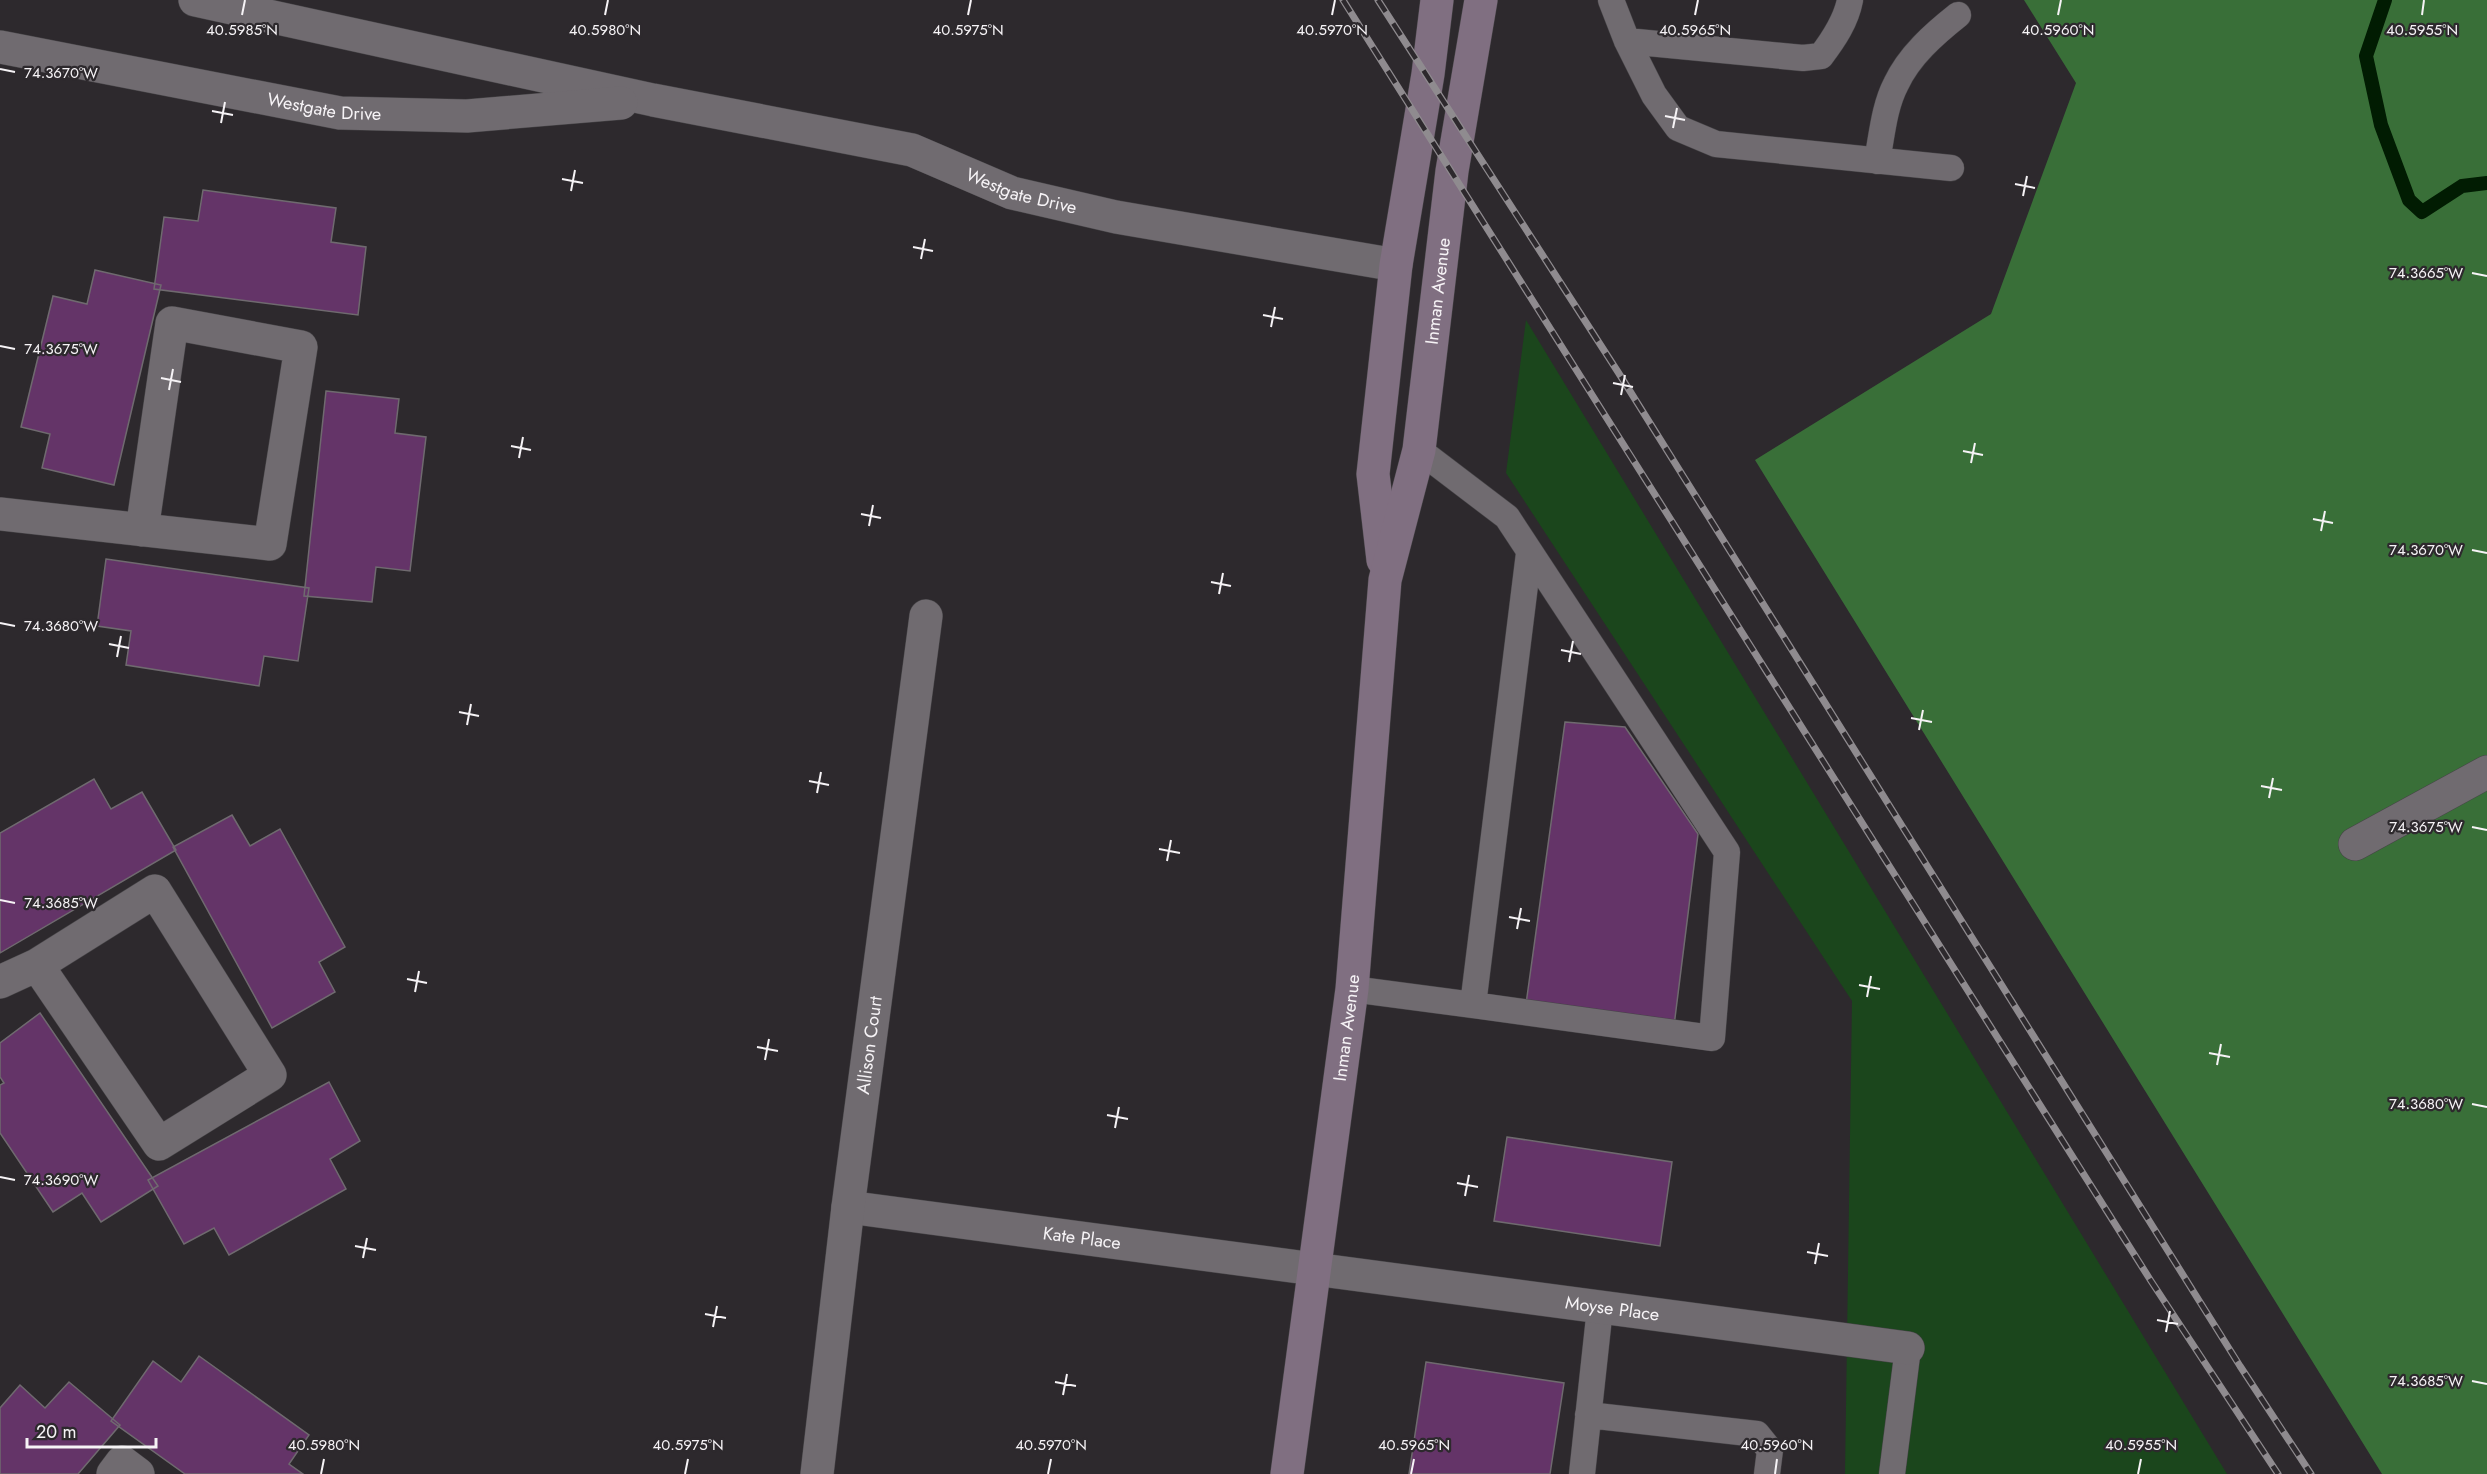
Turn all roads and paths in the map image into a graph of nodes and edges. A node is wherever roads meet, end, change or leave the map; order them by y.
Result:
1 (195, 0) edge
2 (1437, 0) edge
3 (1481, 0) edge
4 (1611, 0) edge
5 (1850, 0) edge
6 (1958, 15) dead end
7 (1627, 41) junction
8 (0, 47) edge
9 (653, 100) junction
10 (1877, 161) junction
11 (1951, 168) dead end
12 (1396, 265) junction
13 (1419, 450) junction
14 (0, 514) edge
15 (142, 530) junction
16 (1528, 553) junction
17 (1385, 579) junction
18 (926, 616) dead end
19 (2487, 772) edge
20 (2355, 844) dead end
21 (37, 965) junction
22 (0, 982) edge
23 (1352, 989) junction
24 (1473, 1005) junction
25 (848, 1207) junction
26 (1315, 1270) junction
27 (1600, 1308) junction
28 (1908, 1348) joint
29 (1588, 1415) junction
30 (113, 1474) edge
31 (138, 1474) edge
32 (817, 1474) edge
33 (1287, 1474) edge
34 (1582, 1474) edge
35 (1767, 1474) edge
36 (1892, 1474) edge

1 - 9 street, Westgate Drive
2 - 12 main road, Inman Avenue
3 - 13 main road, Inman Avenue
4 - 7 lane
5 - 7 lane
6 - 10 lane
7 - 10 lane
8 - 9 street, Westgate Drive
9 - 12 street, Westgate Drive
10 - 11 lane
12 - 17 main road, Inman Avenue
13 - 16 lane
13 - 17 main road, Inman Avenue
14 - 15 street
15 - 15 street
16 - 24 lane
16 - 24 lane
17 - 23 main road, Inman Avenue
18 - 25 street, Allison Court
19 - 20 street
21 - 21 street
21 - 22 street
23 - 24 lane
23 - 26 main road, Inman Avenue
25 - 26 street, Kate Place
25 - 32 street, Allison Court
26 - 27 street, Moyse Place
26 - 33 main road, Inman Avenue
27 - 28 street, Moyse Place
27 - 29 lane
28 - 36 lane
29 - 34 lane
29 - 35 lane
30 - 31 street

